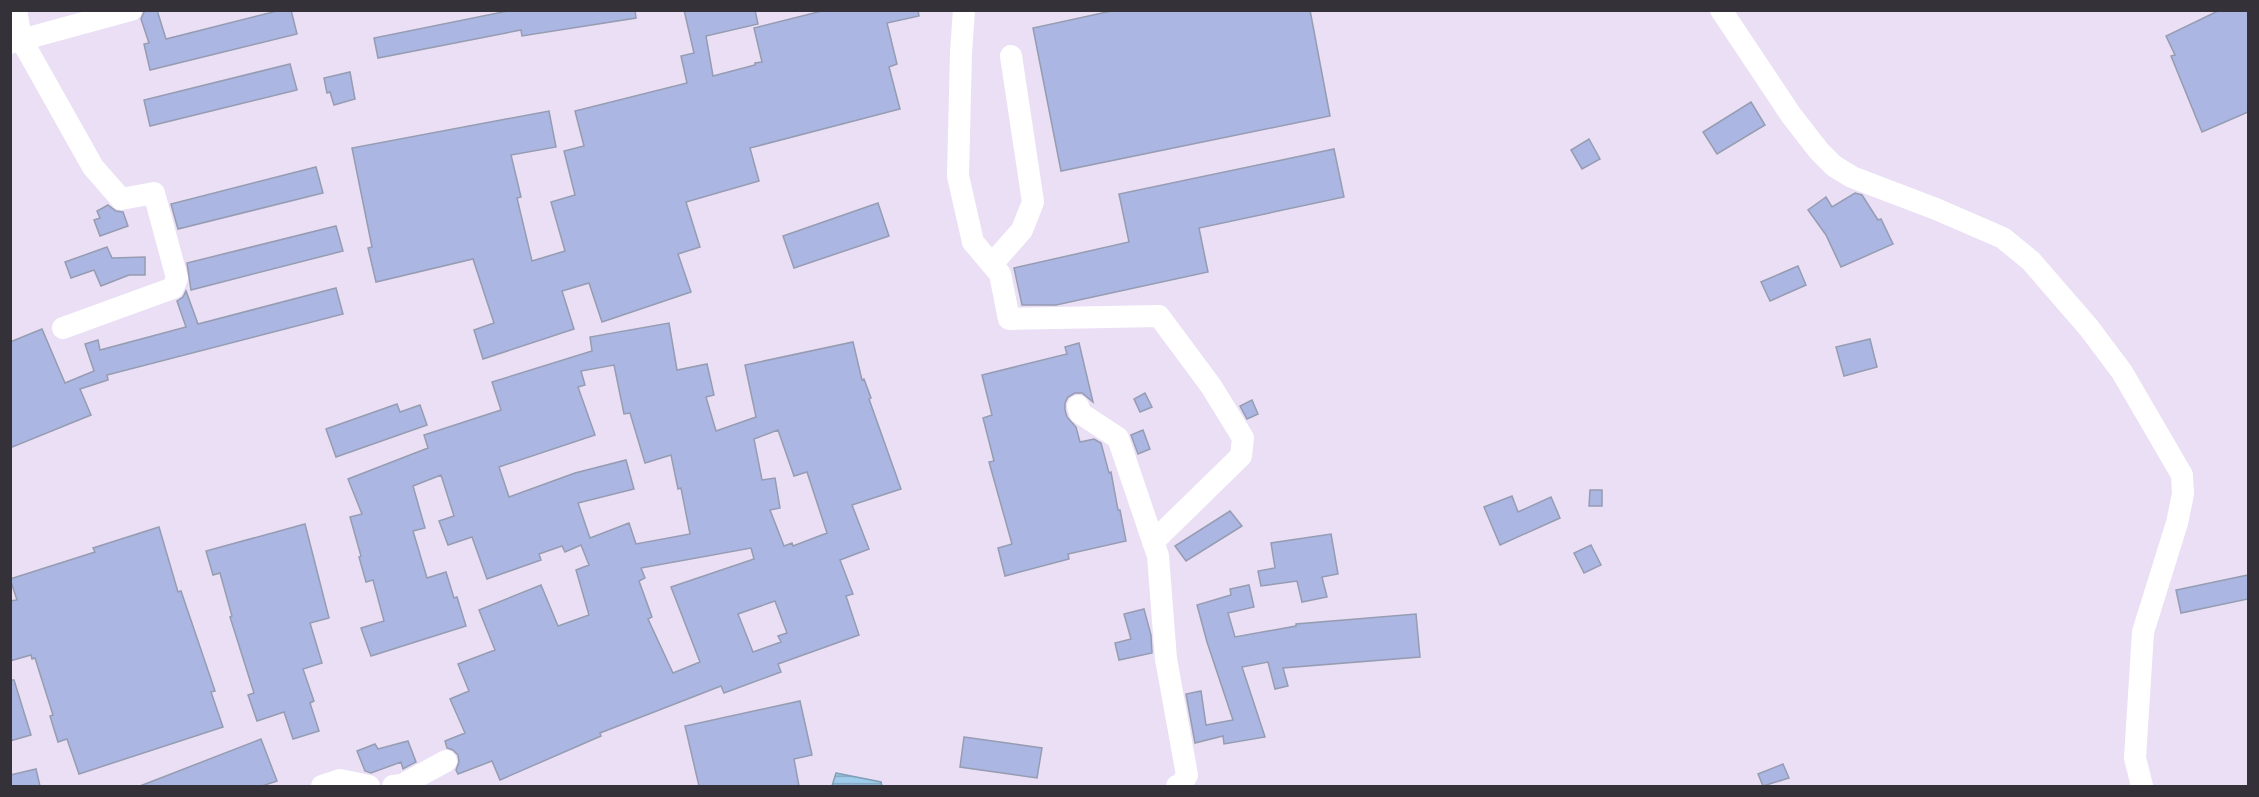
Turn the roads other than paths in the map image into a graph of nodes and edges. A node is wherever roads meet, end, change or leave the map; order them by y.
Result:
1 (16, 10) edge
2 (131, 10) edge
3 (964, 10) edge
4 (1721, 10) edge
5 (16, 41) edge
6 (1011, 56) dead end
7 (992, 264) junction
8 (63, 328) dead end
9 (1078, 406) dead end
10 (1153, 542) junction
11 (446, 761) dead end
12 (322, 786) edge
13 (369, 786) edge
14 (393, 786) edge
15 (1177, 786) edge
16 (2142, 786) edge

1 - 5 street
2 - 5 street
3 - 7 street
4 - 16 street
5 - 8 street
6 - 7 street
7 - 10 street
9 - 10 street
10 - 15 street
11 - 14 street
12 - 13 street

